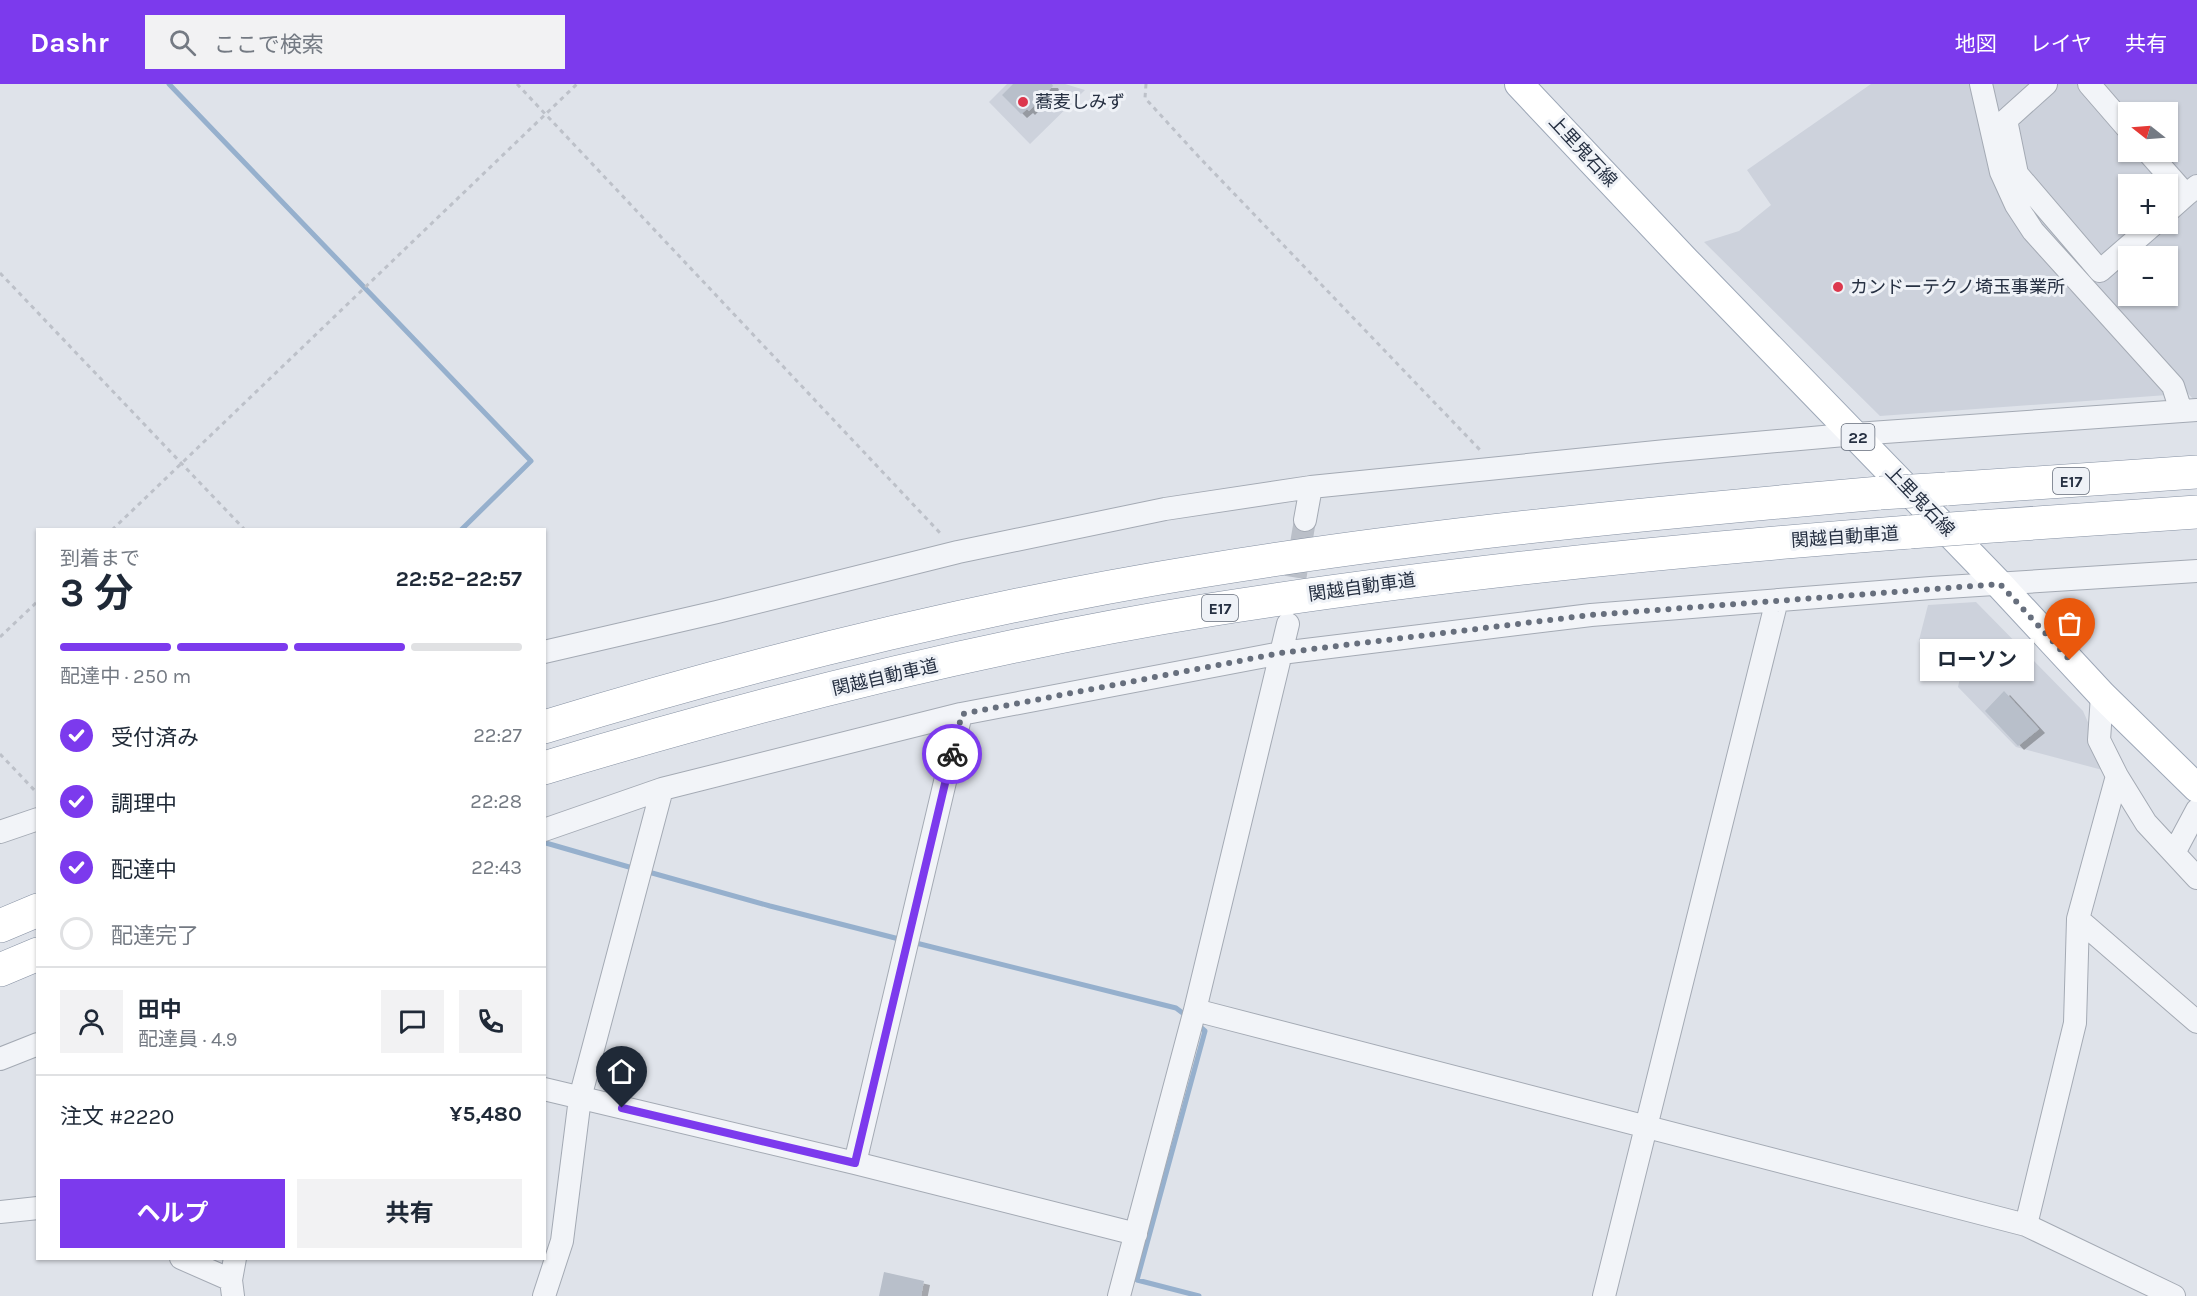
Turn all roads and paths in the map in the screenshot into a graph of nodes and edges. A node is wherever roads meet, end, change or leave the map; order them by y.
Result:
1 (517, 84) edge
2 (577, 84) edge
3 (1146, 84) edge
4 (1520, 84) edge
5 (1982, 84) edge
6 (2046, 84) edge
7 (2089, 84) edge
8 (546, 114) junction
9 (2118, 117) edge
10 (2159, 162) edge
11 (2191, 190) edge
12 (2178, 202) edge
13 (2143, 234) edge
14 (0, 273) edge
15 (2189, 411) edge
16 (1856, 434) junction
17 (182, 462) junction
18 (1497, 468) junction
19 (2197, 472) edge
20 (1311, 487) junction
21 (2197, 512) edge
22 (1305, 520) tunnel mouth
23 (114, 528) edge
24 (243, 528) edge
25 (958, 552) junction
26 (2197, 571) edge
27 (2000, 584) junction
28 (1777, 600) junction
29 (36, 603) edge
30 (1288, 624) tunnel mouth
31 (0, 637) edge
32 (546, 652) edge
33 (1281, 653) junction
34 (2102, 695) junction
35 (962, 714) junction
36 (546, 726) edge
37 (0, 754) edge
38 (546, 767) edge
39 (2117, 776) junction
40 (2194, 776) edge
41 (662, 789) junction
42 (36, 792) edge
43 (2197, 810) edge
44 (36, 820) edge
45 (546, 829) edge
46 (0, 832) edge
47 (2174, 853) junction
48 (2197, 878) edge
49 (36, 911) edge
50 (2078, 919) junction
51 (0, 926) edge
52 (36, 955) edge
53 (0, 970) edge
54 (1195, 1010) junction
55 (2197, 1022) edge
56 (36, 1045) edge
57 (0, 1059) edge
58 (546, 1090) edge
59 (580, 1098) junction
60 (1646, 1128) junction
61 (855, 1163) junction
62 (36, 1208) edge
63 (0, 1212) edge
64 (2026, 1225) junction
65 (1136, 1234) junction
66 (186, 1260) edge
67 (233, 1278) edge
68 (544, 1296) edge
69 (1119, 1296) edge
70 (1604, 1296) edge
71 (2174, 1296) edge

1 - 8 path
2 - 8 path
3 - 18 path
4 - 16 main road, 上里鬼石線 / 22
5 - 15 street
6 - 13 street
7 - 9 street
8 - 17 path
8 - 25 path
10 - 11 street
11 - 12 street
14 - 17 path
15 - 16 street
16 - 18 street
16 - 27 main road, 上里鬼石線 / 22
17 - 23 path
17 - 24 path
18 - 20 street
19 - 36 highway, E17, bridge
20 - 22 street
20 - 25 street
21 - 38 highway, 関越自動車道 / E17, bridge
25 - 32 street
26 - 27 street
27 - 28 street
27 - 34 main road, 上里鬼石線 / 22
28 - 33 street
28 - 60 street
29 - 31 path
30 - 33 street
33 - 35 street
33 - 54 street
34 - 39 street
34 - 40 main road, 上里鬼石線 / 22
35 - 41 street
35 - 61 street
37 - 42 path
39 - 47 street
39 - 50 street
41 - 45 street
41 - 59 street
43 - 47 street
44 - 46 street
47 - 48 street
49 - 51 highway
50 - 55 street
50 - 64 street
52 - 53 highway
54 - 60 street
54 - 65 street
56 - 57 street
58 - 59 street
59 - 61 street
59 - 68 street
60 - 64 street
60 - 70 street
61 - 65 street
62 - 63 street
64 - 71 street
65 - 69 street
66 - 67 street

